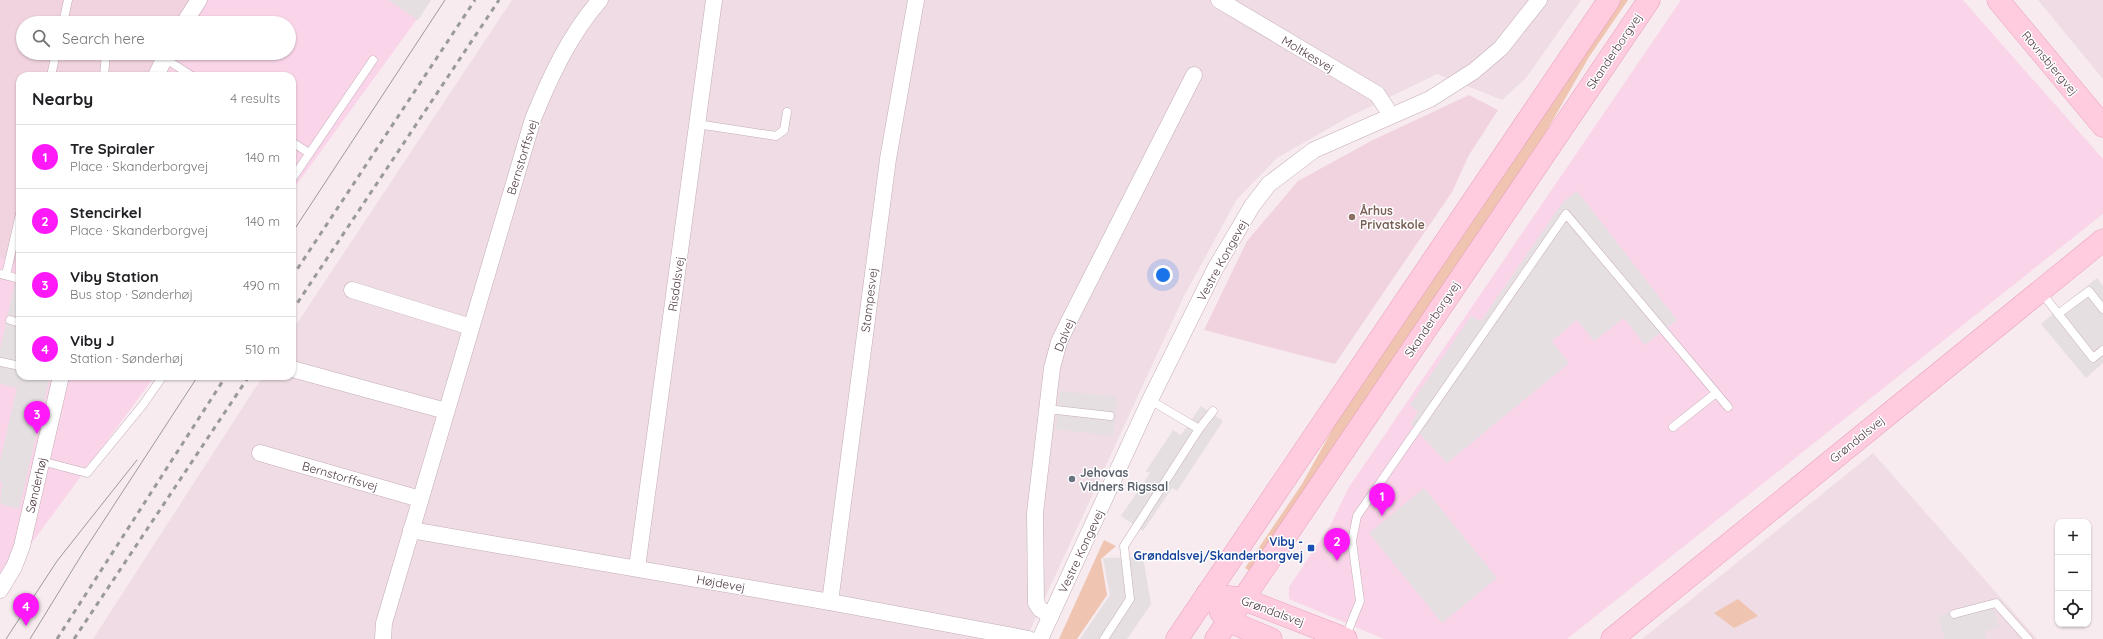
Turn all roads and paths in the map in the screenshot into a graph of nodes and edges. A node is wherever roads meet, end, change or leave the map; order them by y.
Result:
1 (68, 0) edge
2 (199, 0) edge
3 (600, 0) edge
4 (714, 0) edge
5 (916, 0) edge
6 (1219, 0) edge
7 (1539, 0) edge
8 (1609, 0) edge
9 (1649, 0) edge
10 (1998, 0) edge
11 (65, 16) edge
12 (189, 16) edge
13 (54, 60) edge
14 (105, 60) edge
15 (164, 60) edge
16 (172, 60) edge
17 (373, 60) dead end
18 (52, 72) edge
19 (104, 72) edge
20 (158, 72) edge
21 (187, 72) edge
22 (1194, 75) dead end
23 (787, 112) dead end
24 (1391, 114) junction
25 (697, 124) junction
26 (2103, 126) edge
27 (296, 145) edge
28 (309, 153) junction
29 (296, 173) edge
30 (16, 228) edge
31 (2103, 240) edge
32 (3, 275) edge
33 (16, 278) edge
34 (352, 290) dead end
35 (2041, 291) junction
36 (2103, 309) edge
37 (2058, 314) junction
38 (10, 320) dead end
39 (16, 322) edge
40 (471, 327) junction
41 (2103, 350) edge
42 (1, 362) dead end
43 (16, 365) edge
44 (296, 370) edge
45 (60, 380) edge
46 (160, 380) edge
47 (1716, 393) junction
48 (1150, 400) junction
49 (1728, 407) dead end
50 (1047, 409) junction
51 (446, 411) junction
52 (1213, 411) dead end
53 (1110, 416) dead end
54 (1673, 427) dead end
55 (1199, 429) junction
56 (260, 453) dead end
57 (41, 460) junction
58 (420, 499) junction
59 (411, 530) junction
60 (637, 568) junction
61 (0, 590) edge
62 (1207, 594) junction
63 (1243, 599) junction
64 (830, 602) junction
65 (1954, 614) dead end
66 (1051, 616) junction
67 (1228, 621) junction
68 (382, 639) edge
69 (1029, 639) edge
70 (1040, 639) edge
71 (1104, 639) edge
72 (1177, 639) edge
73 (1216, 639) edge
74 (1271, 639) edge
75 (1345, 639) edge
76 (1612, 639) edge
77 (2028, 639) edge

1 - 11 lane
2 - 12 street
3 - 40 street, Bernstorffsvej
4 - 25 street, Risdalsvej
5 - 64 street, Stampesvej
6 - 24 street, Moltkesvej
7 - 24 street, Vestre Kongevej
8 - 62 main road
9 - 63 main road, Skanderborgvej
10 - 26 main road, Ravnsbjergvej
13 - 18 lane
14 - 19 lane
15 - 20 street
16 - 21 lane
17 - 28 lane
22 - 50 street, Dalvej
23 - 25 lane
24 - 48 street, Vestre Kongevej
25 - 60 street, Risdalsvej
27 - 28 lane
28 - 29 lane
30 - 32 lane
31 - 35 main road, Grøndalsvej
32 - 33 lane
34 - 40 street
35 - 37 lane
35 - 76 main road, Grøndalsvej
36 - 37 lane
37 - 41 lane
38 - 39 lane
40 - 51 street, Bernstorffsvej
42 - 43 lane
44 - 51 street
45 - 57 street, Sønderhøj
46 - 57 lane
47 - 49 lane
47 - 54 lane
47 - 75 lane
48 - 55 lane
48 - 66 street, Vestre Kongevej
50 - 53 lane
50 - 66 street, Dalvej
51 - 58 street, Bernstorffsvej
52 - 55 lane
55 - 71 lane
56 - 58 street, Bernstorffsvej
57 - 61 street, Sønderhøj
58 - 59 street, Bernstorffsvej
59 - 60 street, Højdevej
59 - 68 street, Bernstorffsvej
60 - 64 street, Højdevej
62 - 63 main road, Grøndalsvej
62 - 67 main road, Grøndalsvej
62 - 72 main road
63 - 67 main road, Skanderborgvej
63 - 75 main road, Grøndalsvej
64 - 69 street, Højdevej
65 - 77 lane
66 - 70 street, Vestre Kongevej
67 - 73 main road, Skanderborgvej
67 - 74 main road, Grøndalsvej

